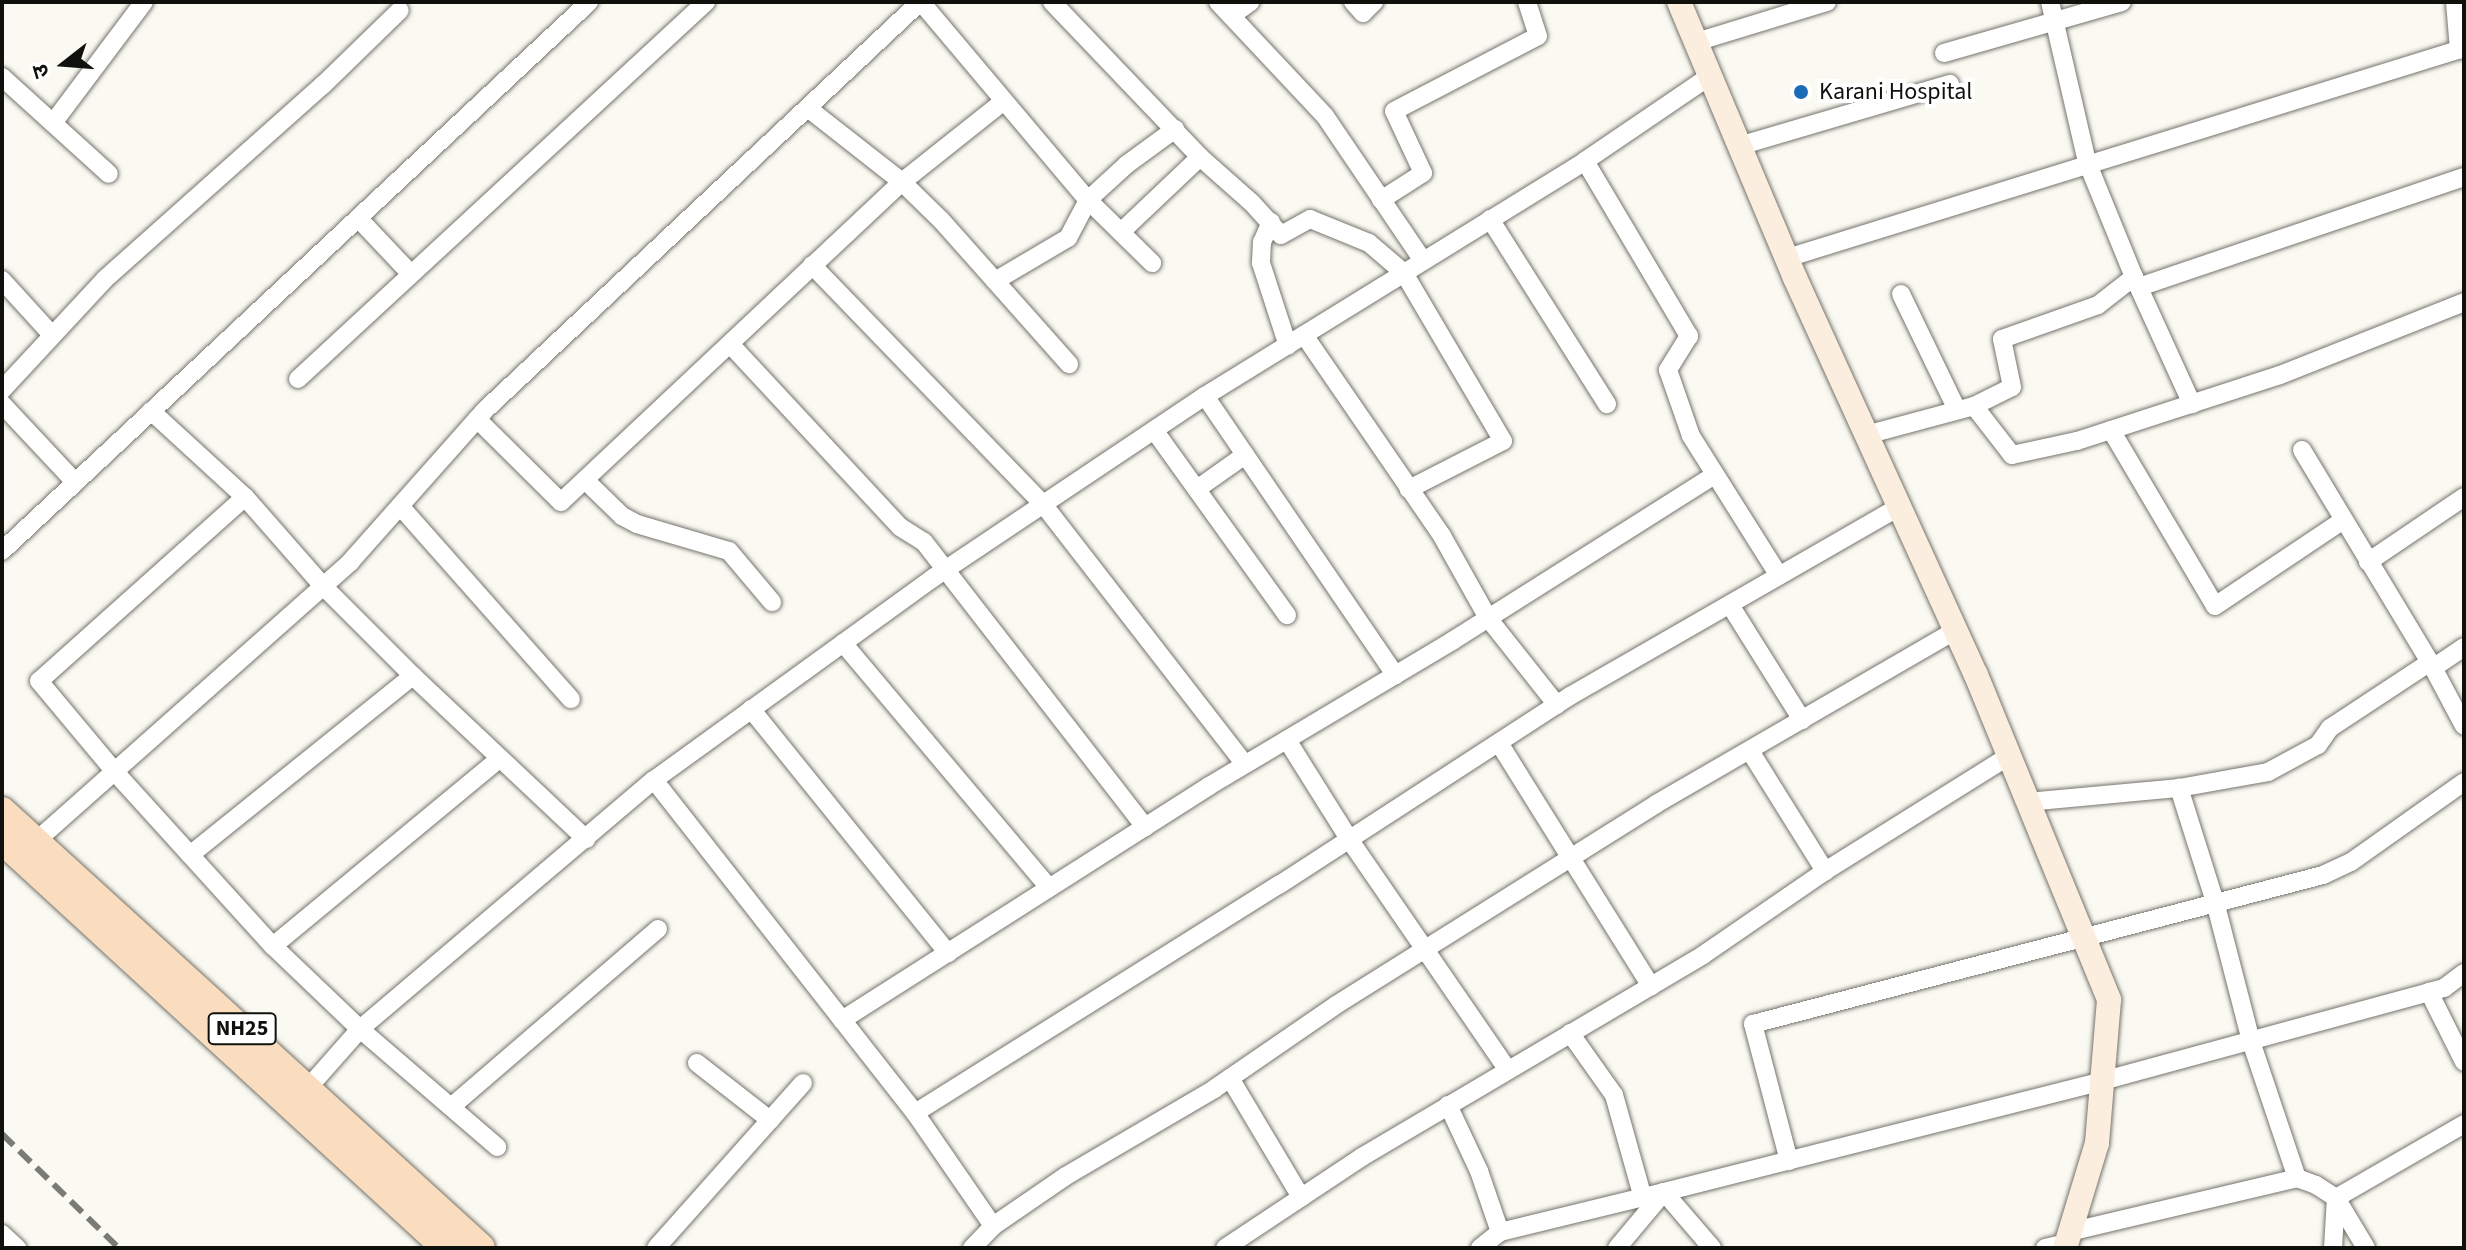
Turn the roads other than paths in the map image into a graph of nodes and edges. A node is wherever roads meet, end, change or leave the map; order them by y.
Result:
1 (144, 2) edge
2 (589, 2) edge
3 (706, 2) edge
4 (920, 2) edge
5 (1052, 2) edge
6 (1218, 2) edge
7 (1250, 2) edge
8 (1353, 2) edge
9 (1374, 2) edge
10 (1527, 2) edge
11 (1679, 2) edge
12 (1827, 2) edge
13 (2050, 2) edge
14 (2122, 2) edge
15 (2455, 2) edge
16 (401, 5) edge
17 (1231, 16) junction
18 (2055, 21) junction
19 (1696, 42) junction
20 (2462, 49) edge
21 (1944, 53) dead end
22 (1710, 76) junction
23 (2, 77) edge
24 (1950, 84) dead end
25 (1004, 101) junction
26 (809, 109) junction
27 (53, 123) junction
28 (1175, 129) junction
29 (1739, 146) junction
30 (1200, 157) junction
31 (1585, 161) junction
32 (2087, 162) junction
33 (109, 174) dead end
34 (2464, 177) edge
35 (902, 182) junction
36 (1088, 200) junction
37 (1381, 200) junction
38 (358, 218) junction
39 (1490, 219) junction
40 (1271, 222) junction
41 (1121, 232) junction
42 (1787, 258) junction
43 (1423, 261) junction
44 (1152, 263) dead end
45 (812, 265) junction
46 (1404, 273) junction
47 (411, 274) junction
48 (2, 280) edge
49 (995, 281) junction
50 (2136, 282) junction
51 (1901, 294) dead end
52 (2464, 302) edge
53 (52, 335) junction
54 (1304, 335) junction
55 (730, 344) junction
56 (1288, 346) junction
57 (1069, 364) dead end
58 (298, 379) dead end
59 (2, 390) edge
60 (1205, 396) junction
61 (2, 404) edge
62 (1607, 404) dead end
63 (2192, 404) junction
64 (1966, 408) junction
65 (151, 411) junction
66 (477, 419) junction
67 (1154, 430) junction
68 (2111, 430) junction
69 (1866, 435) junction
70 (2302, 450) dead end
71 (1245, 455) junction
72 (1715, 475) junction
73 (585, 480) junction
74 (75, 482) junction
75 (1197, 489) junction
76 (1409, 489) junction
77 (245, 497) junction
78 (2464, 497) edge
79 (1043, 504) junction
80 (400, 506) junction
81 (1899, 507) junction
82 (2342, 521) junction
83 (2, 551) edge
84 (2368, 562) junction
85 (947, 569) junction
86 (1779, 576) junction
87 (323, 586) junction
88 (772, 602) dead end
89 (1730, 605) junction
90 (1287, 615) dead end
91 (1488, 618) junction
92 (1955, 631) junction
93 (843, 643) junction
94 (2464, 647) edge
95 (2432, 665) junction
96 (1395, 675) junction
97 (413, 676) junction
98 (571, 699) dead end
99 (1557, 705) junction
100 (751, 709) junction
101 (1802, 720) junction
102 (2464, 726) edge
103 (1287, 740) junction
104 (1499, 743) junction
105 (1750, 751) junction
106 (2009, 756) junction
107 (498, 760) junction
108 (1245, 764) junction
109 (115, 772) junction
110 (654, 780) junction
111 (2464, 782) edge
112 (2179, 788) junction
113 (2028, 802) junction
114 (2, 811) edge
115 (1145, 827) junction
116 (586, 839) junction
117 (1349, 839) junction
118 (2, 840) edge
119 (35, 842) junction
120 (190, 855) junction
121 (1572, 858) junction
122 (1825, 871) junction
123 (1049, 888) junction
124 (2215, 902) junction
125 (658, 929) dead end
126 (2084, 938) junction
127 (273, 946) junction
128 (1425, 950) junction
129 (948, 953) junction
130 (2464, 973) edge
131 (1651, 986) junction
132 (2429, 992) junction
133 (842, 1020) junction
134 (360, 1029) junction
135 (1570, 1033) junction
136 (2251, 1041) junction
137 (2464, 1062) edge
138 (697, 1063) dead end
139 (1508, 1070) junction
140 (1230, 1078) junction
141 (2102, 1081) junction
142 (803, 1083) dead end
143 (308, 1088) junction
144 (1448, 1105) junction
145 (451, 1107) junction
146 (915, 1113) junction
147 (770, 1120) junction
148 (2464, 1124) edge
149 (497, 1147) dead end
150 (1789, 1161) junction
151 (2297, 1178) junction
152 (1664, 1192) junction
153 (1301, 1197) junction
154 (1643, 1198) junction
155 (2336, 1198) junction
156 (993, 1226) junction
157 (1500, 1232) junction
158 (2, 1234) edge
159 (2061, 1243) edge
160 (17, 1248) edge
161 (446, 1248) edge
162 (481, 1248) edge
163 (656, 1248) edge
164 (972, 1248) edge
165 (1225, 1248) edge
166 (1480, 1248) edge
167 (1617, 1248) edge
168 (1712, 1248) edge
169 (2333, 1248) edge
170 (2366, 1248) edge

1 - 27 street
2 - 38 street
3 - 47 street
4 - 25 street
4 - 26 street
5 - 28 street
6 - 17 street
7 - 17 street
8 - 9 street
10 - 37 street
11 - 19 street
12 - 19 street
13 - 18 street
14 - 18 street
15 - 20 street
16 - 53 street
17 - 37 street
18 - 21 street
18 - 32 street
19 - 22 street
20 - 32 street
22 - 29 street
22 - 31 street
23 - 27 street
24 - 29 street
25 - 35 street
25 - 36 street
26 - 35 street
26 - 66 street
27 - 33 street
28 - 30 street
28 - 36 street
29 - 42 street
30 - 40 street
30 - 41 street
31 - 39 street
31 - 72 street
32 - 42 street
32 - 50 street
34 - 50 street
35 - 45 street
35 - 49 street
36 - 41 street
36 - 49 street
37 - 43 street
38 - 47 street
38 - 65 street
39 - 43 street
39 - 62 street
40 - 46 street
40 - 56 street
41 - 44 street
42 - 69 street
43 - 46 street
45 - 55 street
45 - 79 street
46 - 54 street
46 - 76 street
47 - 58 street
48 - 53 street
49 - 57 street
50 - 63 street
50 - 64 street
51 - 64 street
52 - 63 street
53 - 59 street
54 - 56 street
54 - 76 street
55 - 73 street
55 - 85 street
56 - 60 street
60 - 67 street
60 - 71 street
61 - 74 street
63 - 68 street
64 - 68 street
64 - 69 street
65 - 74 street
65 - 77 street
66 - 73 street
66 - 80 street
67 - 75 street
67 - 79 street
68 - 82 street
69 - 81 street
70 - 82 street
71 - 75 street
71 - 96 street
72 - 86 street
72 - 91 street
73 - 88 street
74 - 83 street
75 - 90 street
76 - 91 street
77 - 87 street
77 - 109 street
78 - 84 street
79 - 85 street
79 - 108 street
80 - 87 street
80 - 98 street
81 - 86 street
81 - 92 street
82 - 84 street
84 - 95 street
85 - 93 street
85 - 115 street
86 - 89 street
87 - 97 street
87 - 109 street
89 - 99 street
89 - 101 street
91 - 96 street
91 - 99 street
92 - 101 street
92 - 106 street
93 - 100 street
93 - 123 street
94 - 95 street
95 - 102 street
95 - 112 street
96 - 103 street
97 - 107 street
97 - 120 street
99 - 104 street
100 - 110 street
100 - 129 street
101 - 105 street
103 - 108 street
103 - 117 street
104 - 117 street
104 - 121 street
105 - 121 street
105 - 122 street
106 - 113 street
106 - 122 street
107 - 116 street
107 - 127 street
108 - 115 street
109 - 119 street
109 - 120 street
110 - 116 street
110 - 133 street
111 - 124 street
112 - 113 street
112 - 124 street
113 - 126 street
114 - 119 main road, NH25
115 - 123 street
116 - 134 street
117 - 128 street
117 - 146 street
118 - 161 main road, NH25
119 - 143 main road, NH25
120 - 127 street
121 - 128 street
121 - 131 street
122 - 131 street
123 - 129 street
124 - 126 street
124 - 136 street
125 - 145 street
126 - 141 street
126 - 150 street
127 - 134 street
128 - 139 street
128 - 140 street
129 - 133 street
130 - 132 street
131 - 135 street
132 - 136 street
132 - 137 street
133 - 146 street
134 - 143 street
134 - 145 street
135 - 139 street
135 - 154 street
136 - 141 street
136 - 151 street
138 - 147 street
139 - 144 street
140 - 153 street
140 - 156 street
141 - 150 street
141 - 159 street
142 - 147 street
143 - 162 main road, NH25
144 - 153 street
144 - 157 street
145 - 149 street
146 - 156 street
147 - 163 street
148 - 155 street
150 - 152 street
151 - 155 street
151 - 159 street
152 - 154 street
152 - 167 street
152 - 168 street
153 - 165 street
154 - 157 street
155 - 169 street
155 - 170 street
156 - 164 street
157 - 166 street
158 - 160 street

